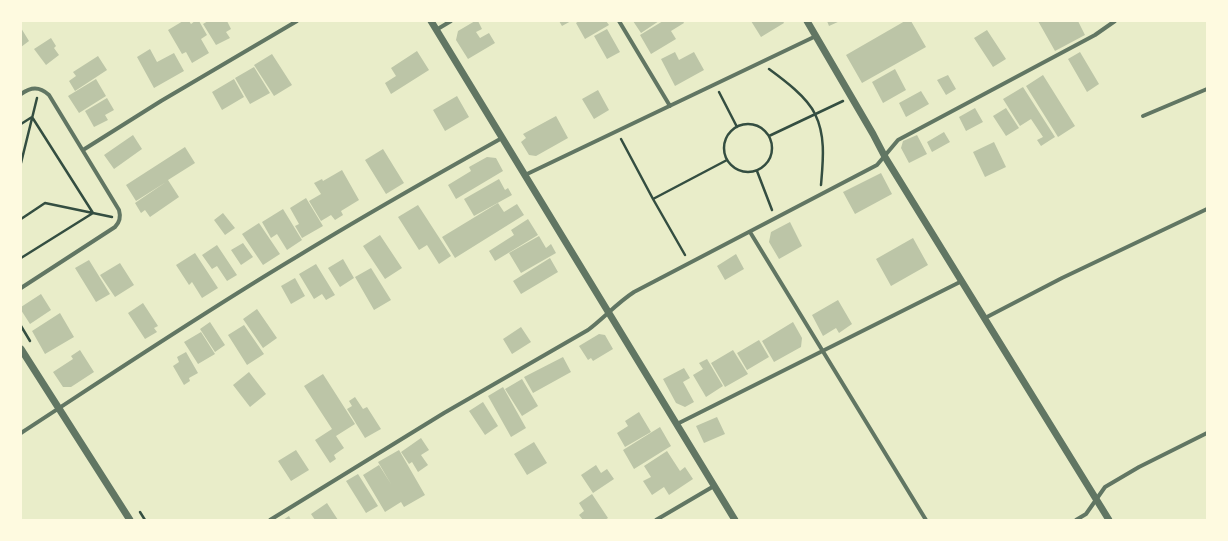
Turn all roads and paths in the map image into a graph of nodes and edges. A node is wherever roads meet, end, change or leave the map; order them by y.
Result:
1 (297, 21) edge
2 (431, 21) edge
3 (451, 21) edge
4 (619, 21) edge
5 (807, 21) edge
6 (1115, 21) edge
7 (436, 30) junction
8 (816, 36) junction
9 (760, 63) junction
10 (715, 85) junction
11 (39, 88) junction
12 (1207, 89) edge
13 (21, 94) edge
14 (851, 96) junction
15 (670, 106) junction
16 (815, 113) junction
17 (1143, 116) dead end
18 (32, 117) junction
19 (21, 124) edge
20 (737, 127) junction
21 (617, 132) junction
22 (769, 136) junction
23 (502, 138) junction
24 (83, 150) junction
25 (885, 156) junction
26 (727, 160) junction
27 (21, 163) edge
28 (757, 171) junction
29 (525, 176) junction
30 (820, 195) junction
31 (653, 199) junction
32 (1207, 209) edge
33 (93, 213) junction
34 (21, 219) edge
35 (120, 219) junction
36 (775, 219) junction
37 (750, 232) junction
38 (21, 258) edge
39 (690, 263) junction
40 (962, 280) junction
41 (21, 288) edge
42 (608, 313) junction
43 (985, 318) junction
44 (21, 349) edge
45 (823, 351) junction
46 (59, 408) junction
47 (677, 424) junction
48 (21, 433) edge
49 (1207, 433) edge
50 (714, 486) junction
51 (1096, 500) junction
52 (130, 520) edge
53 (270, 520) edge
54 (656, 520) edge
55 (735, 520) edge
56 (926, 520) edge
57 (1076, 520) edge
58 (1109, 520) edge

1 - 24 street
2 - 7 street
3 - 7 street
4 - 15 street
5 - 8 street
6 - 25 street
7 - 23 street
8 - 9 street
8 - 14 street
9 - 10 street
9 - 16 path
10 - 15 street
10 - 20 path
11 - 13 street
11 - 18 path
11 - 24 street
12 - 17 street
14 - 16 path
14 - 25 street
15 - 21 street
16 - 22 path
16 - 30 path
18 - 19 path
18 - 27 path
18 - 33 path
20 - 22 path
20 - 26 path
21 - 29 street
21 - 31 path
22 - 28 path
23 - 29 street
23 - 46 street
24 - 35 street
25 - 30 street
25 - 40 street
26 - 28 path
26 - 31 path
28 - 36 path
29 - 42 street
30 - 36 street
31 - 39 path
32 - 43 street
33 - 34 path
33 - 35 path
33 - 38 path
35 - 41 street
36 - 37 street
37 - 39 street
37 - 45 street
39 - 42 street
40 - 43 street
40 - 45 street
42 - 47 street
42 - 53 street
43 - 51 street
44 - 46 street
45 - 47 street
45 - 56 street
46 - 48 street
46 - 52 street
47 - 50 street
49 - 51 street
50 - 54 street
50 - 55 street
51 - 57 street
51 - 58 street

